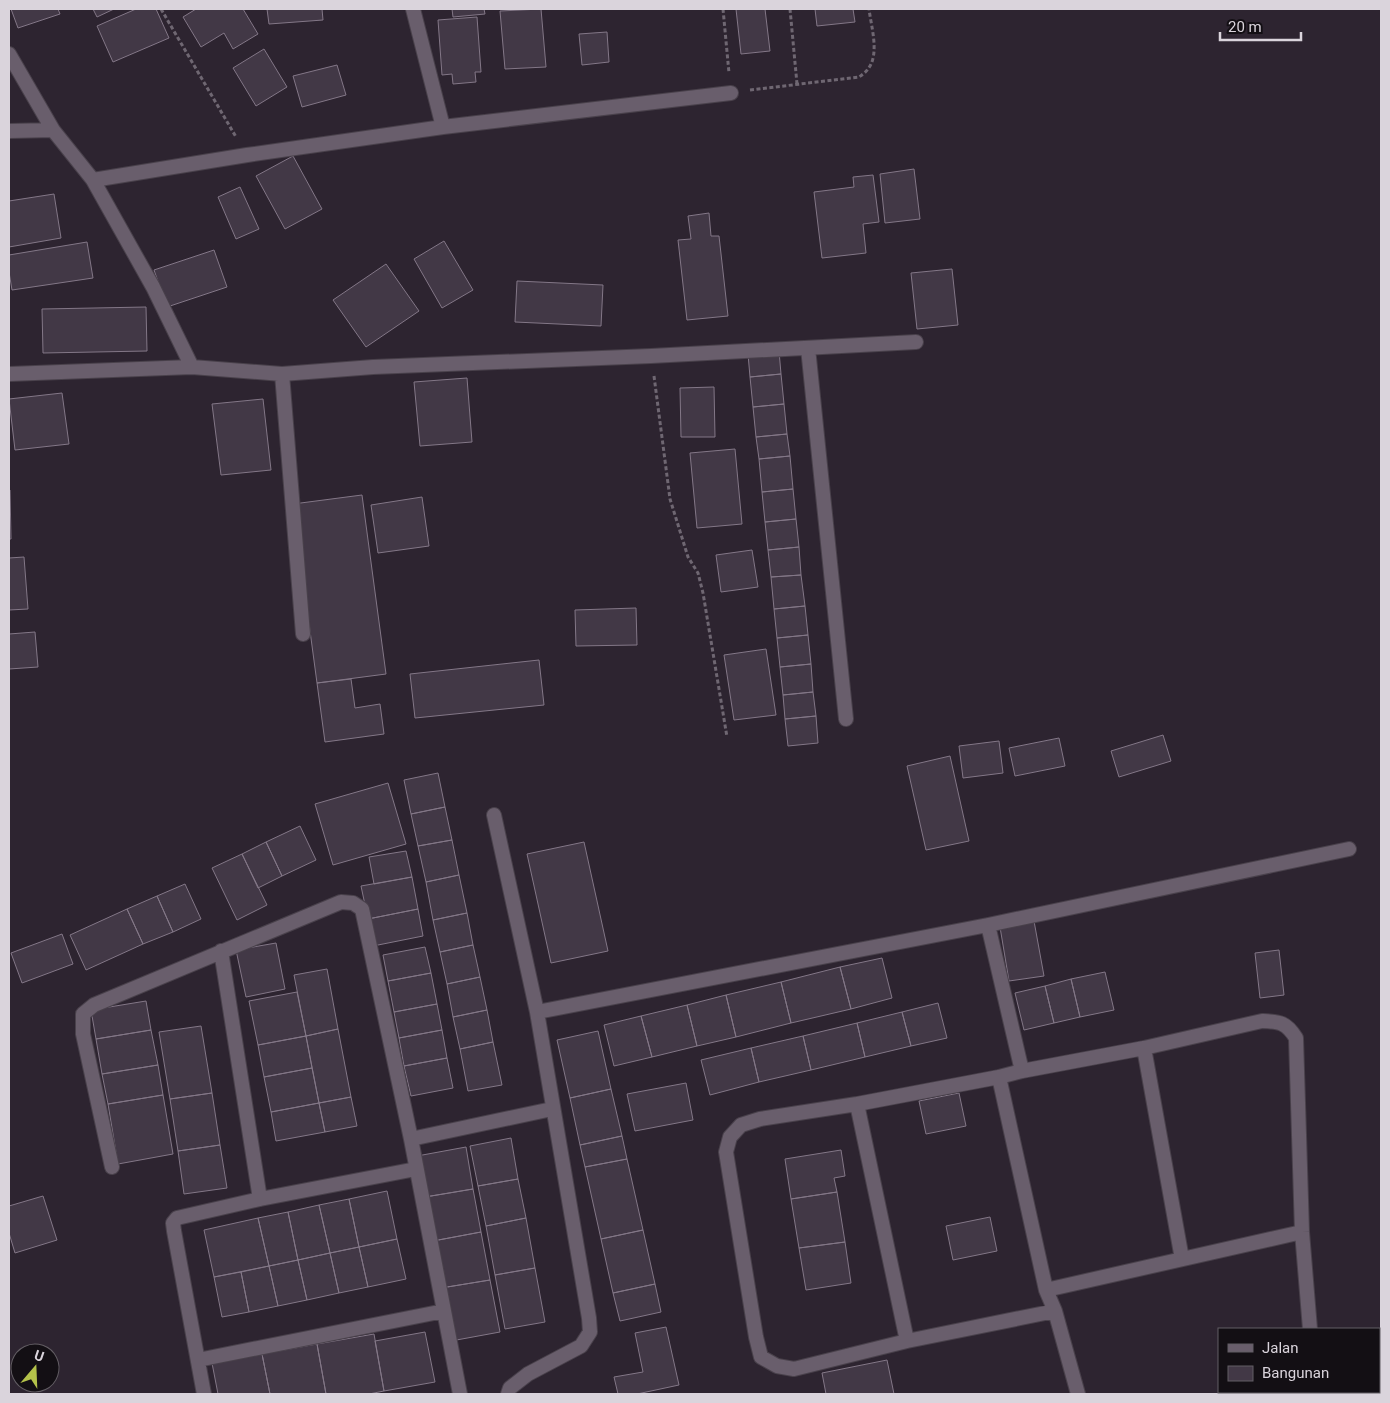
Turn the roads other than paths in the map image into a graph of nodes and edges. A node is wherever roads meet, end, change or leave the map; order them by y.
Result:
1 (414, 9) edge
2 (9, 54) edge
3 (731, 93) road end
4 (443, 127) junction
5 (53, 130) junction
6 (9, 131) edge
7 (92, 180) junction
8 (916, 342) dead end
9 (808, 348) junction
10 (192, 367) junction
11 (9, 374) edge
12 (282, 374) junction
13 (303, 634) dead end
14 (846, 719) dead end
15 (494, 815) dead end
16 (1350, 849) dead end
17 (988, 925) junction
18 (221, 951) junction
19 (537, 1012) junction
20 (1144, 1048) junction
21 (1022, 1071) junction
22 (999, 1077) junction
23 (857, 1104) junction
24 (552, 1109) junction
25 (411, 1139) junction
26 (112, 1167) dead end
27 (416, 1170) junction
28 (260, 1199) junction
29 (1302, 1232) junction
30 (1182, 1260) junction
31 (1046, 1290) junction
32 (444, 1311) junction
33 (1055, 1312) junction
34 (1310, 1328) edge
35 (907, 1341) junction
36 (198, 1360) junction
37 (204, 1394) edge
38 (460, 1394) edge
39 (508, 1394) edge
40 (1078, 1394) edge

1 - 4 street
2 - 5 street
3 - 4 street
4 - 7 street
5 - 6 street
5 - 7 street
7 - 10 street
8 - 9 street
9 - 12 street
9 - 14 street
10 - 11 street
10 - 12 street
12 - 13 street
15 - 19 street
16 - 17 street
17 - 19 street
17 - 21 street
18 - 25 street
18 - 26 street
18 - 28 street
19 - 24 street
20 - 21 street
20 - 29 street
20 - 30 street
21 - 22 street
22 - 23 street
22 - 31 street
23 - 35 street
23 - 35 street
24 - 25 street
24 - 39 street
25 - 27 street
27 - 28 street
27 - 32 street
28 - 36 street
29 - 30 street
29 - 34 street
30 - 31 street
31 - 33 street
32 - 36 street
32 - 38 street
33 - 35 street
33 - 40 street
36 - 37 street

